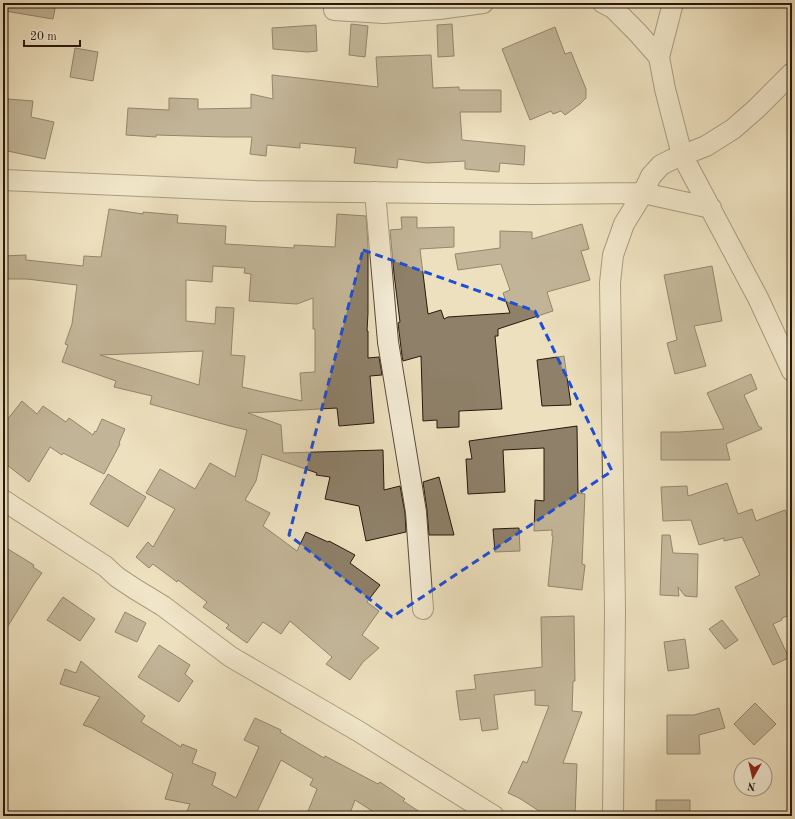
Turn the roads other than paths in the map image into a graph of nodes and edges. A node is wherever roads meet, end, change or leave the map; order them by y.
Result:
1 (482, 3) edge
2 (603, 3) edge
3 (673, 3) edge
4 (334, 10) dead end
5 (659, 57) junction
6 (792, 73) edge
7 (682, 155) junction
8 (3, 180) edge
9 (375, 192) junction
10 (643, 193) junction
11 (711, 208) junction
12 (792, 371) edge
13 (3, 500) edge
14 (423, 609) dead end
15 (494, 816) edge
16 (613, 816) edge

1 - 4 street
2 - 5 street
3 - 5 street
5 - 7 street
6 - 7 street
7 - 10 street
7 - 11 street
8 - 9 street
9 - 10 street
9 - 14 street
10 - 11 street
10 - 16 street
11 - 12 street
13 - 15 street

